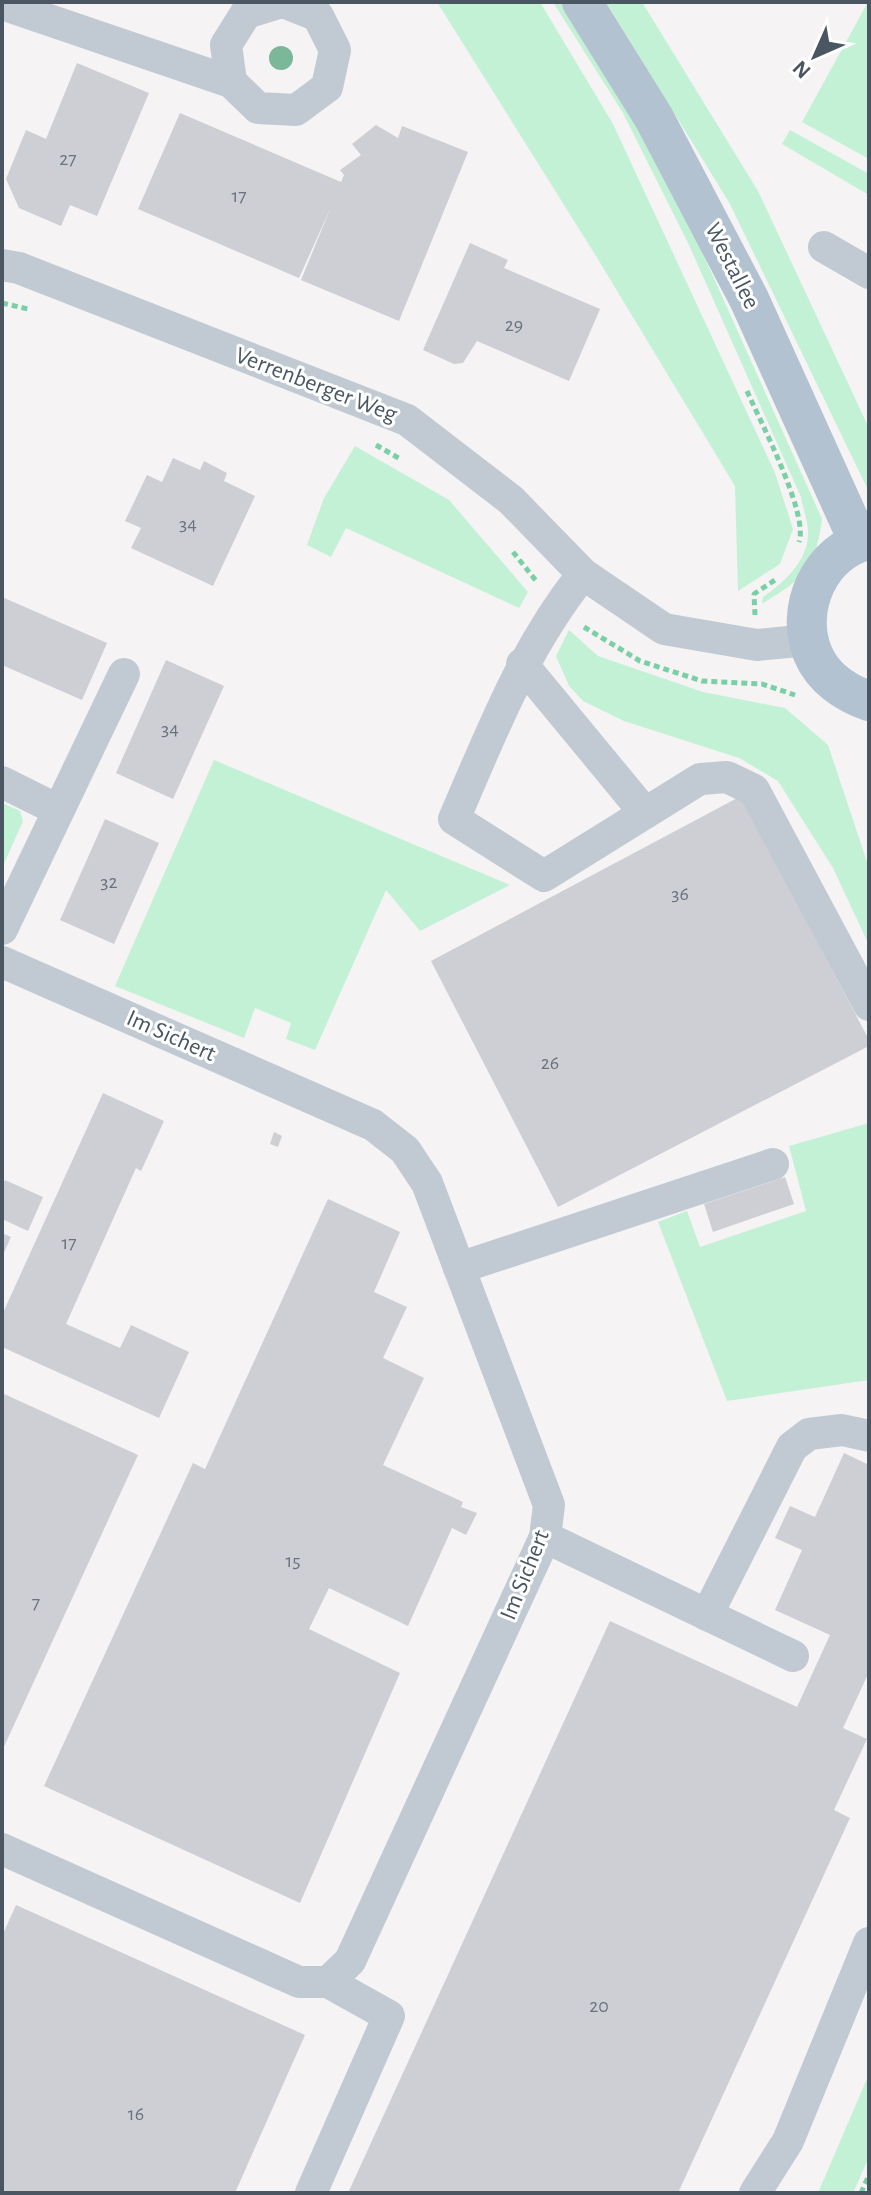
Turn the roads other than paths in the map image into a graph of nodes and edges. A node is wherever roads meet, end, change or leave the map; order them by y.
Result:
1 (282, 2) edge
2 (582, 2) edge
3 (2, 4) edge
4 (231, 82) junction
5 (824, 247) dead end
6 (2, 265) edge
7 (869, 273) edge
8 (864, 541) edge
9 (583, 574) junction
10 (809, 640) junction
11 (522, 664) junction
12 (124, 674) dead end
13 (869, 701) edge
14 (2, 782) edge
15 (58, 810) junction
16 (645, 813) junction
17 (2, 929) edge
18 (2, 962) edge
19 (869, 1005) edge
20 (773, 1164) dead end
21 (459, 1268) junction
22 (869, 1436) edge
23 (545, 1537) junction
24 (707, 1615) junction
25 (793, 1656) dead end
26 (2, 1849) edge
27 (869, 1943) edge
28 (328, 1982) junction
29 (311, 2193) edge
30 (755, 2193) edge

1 - 4 street
1 - 4 street
2 - 8 main road, Westallee
3 - 4 street
5 - 7 street
6 - 9 street, Verrenberger Weg
8 - 10 main road
9 - 10 street, Verrenberger Weg
9 - 11 street
10 - 13 main road
11 - 16 street
11 - 16 street
12 - 15 street
14 - 15 street
15 - 17 street
16 - 19 street
18 - 21 street, Im Sichert
20 - 21 street
21 - 23 street, Im Sichert
22 - 24 street
23 - 24 street
23 - 28 street, Im Sichert
24 - 25 street
26 - 28 street
27 - 30 street
28 - 29 street

